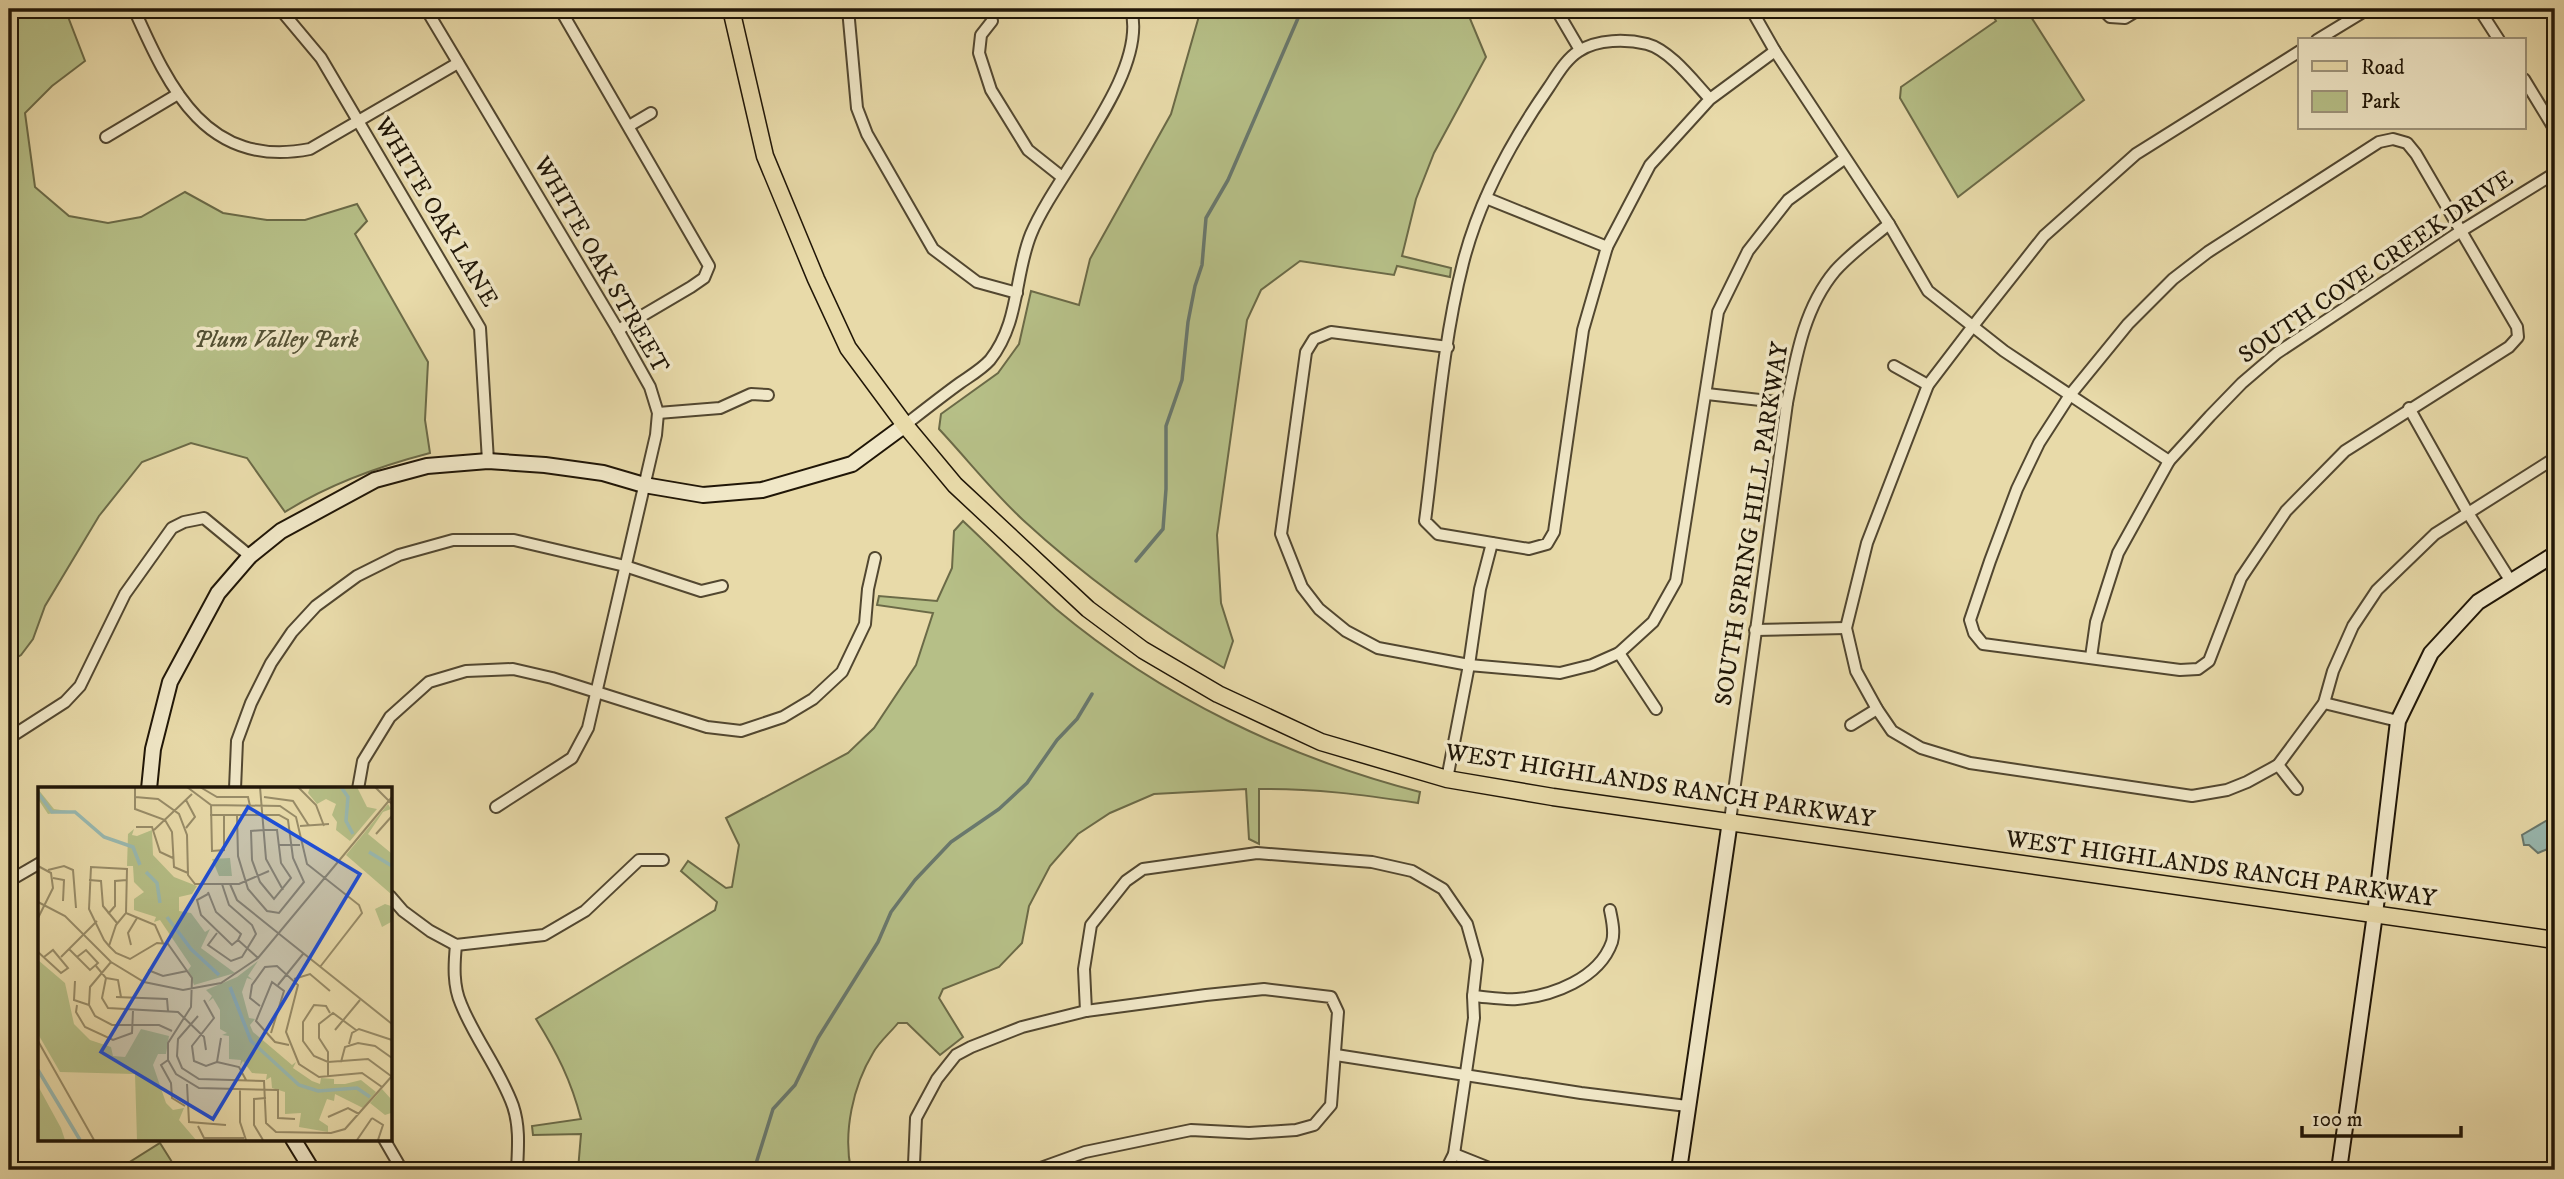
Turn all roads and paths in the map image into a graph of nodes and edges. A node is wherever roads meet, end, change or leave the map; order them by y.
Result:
1 (134, 9) edge
2 (280, 9) edge
3 (426, 9) edge
4 (560, 9) edge
5 (732, 9) edge
6 (848, 9) edge
7 (1131, 9) edge
8 (1556, 9) edge
9 (1751, 9) edge
10 (2102, 9) edge
11 (2140, 9) edge
12 (2368, 9) edge
13 (2479, 9) edge
14 (992, 21) dead end
15 (2320, 38) edge
16 (2498, 38) edge
17 (1580, 50) junction
18 (1775, 51) junction
19 (2298, 52) edge
20 (458, 63) junction
21 (2526, 82) edge
22 (178, 94) junction
23 (1710, 99) junction
24 (651, 113) dead end
25 (358, 122) junction
26 (629, 126) junction
27 (2555, 130) edge
28 (106, 137) dead end
29 (1844, 159) junction
30 (2555, 173) edge
31 (1062, 177) junction
32 (1486, 198) junction
33 (1889, 224) junction
34 (2461, 231) junction
35 (1606, 247) junction
36 (1017, 293) junction
37 (1973, 326) junction
38 (618, 330) junction
39 (1447, 347) junction
40 (1894, 366) dead end
41 (1928, 385) junction
42 (1707, 394) junction
43 (768, 395) dead end
44 (2070, 395) junction
45 (1787, 403) junction
46 (2409, 408) junction
47 (658, 413) junction
48 (905, 425) junction
49 (2555, 458) edge
50 (488, 461) junction
51 (2169, 461) junction
52 (644, 485) junction
53 (2468, 513) junction
54 (1492, 543) junction
55 (2555, 554) edge
56 (250, 556) junction
57 (875, 558) dead end
58 (625, 566) junction
59 (2510, 580) junction
60 (722, 586) dead end
61 (1846, 628) junction
62 (1755, 630) junction
63 (1619, 653) junction
64 (2091, 657) junction
65 (1469, 665) junction
66 (597, 690) junction
67 (2324, 703) junction
68 (1656, 709) dead end
69 (1877, 709) junction
70 (2398, 721) junction
71 (1851, 725) dead end
72 (9, 738) edge
73 (2278, 765) junction
74 (1447, 779) junction
75 (149, 787) edge
76 (235, 787) edge
77 (358, 787) edge
78 (2297, 789) dead end
79 (496, 807) dead end
80 (1730, 821) junction
81 (663, 860) dead end
82 (38, 864) edge
83 (9, 881) edge
84 (392, 898) edge
85 (1610, 910) dead end
86 (2375, 914) junction
87 (2555, 940) edge
88 (456, 945) junction
89 (1473, 996) junction
90 (1086, 1011) junction
91 (1336, 1055) junction
92 (1465, 1074) junction
93 (1687, 1106) junction
94 (294, 1140) edge
95 (385, 1140) edge
96 (1454, 1154) junction
97 (312, 1170) edge
98 (402, 1170) edge
99 (517, 1170) edge
100 (916, 1170) edge
101 (1035, 1170) edge
102 (1446, 1170) edge
103 (1493, 1170) edge
104 (1679, 1170) edge
105 (2339, 1170) edge

1 - 22 street
2 - 25 street, WHITE OAK LANE
3 - 20 street, WHITE OAK STREET
4 - 26 street
5 - 48 main road, WEST HIGHLANDS RANCH PARKWAY
6 - 36 street
7 - 31 street
8 - 17 street
9 - 18 street
10 - 11 street
12 - 15 street
13 - 16 street
14 - 31 street
17 - 23 street
17 - 32 street
18 - 23 street
18 - 29 street
19 - 37 street
20 - 25 street
20 - 38 street, WHITE OAK STREET
21 - 27 street
22 - 25 street
22 - 28 street
23 - 35 street
24 - 26 street
25 - 50 street, WHITE OAK LANE
26 - 38 street
29 - 33 street
29 - 42 street
30 - 34 street, SOUTH COVE CREEK DRIVE
31 - 36 street
32 - 35 street
32 - 39 street
33 - 37 street
33 - 45 street, SOUTH SPRING HILL PARKWAY
34 - 44 street
34 - 46 street
34 - 51 street, SOUTH COVE CREEK DRIVE
35 - 54 street
36 - 48 street
37 - 41 street
37 - 44 street
38 - 47 street, WHITE OAK STREET
39 - 54 street
39 - 65 street
40 - 41 street
41 - 61 street
42 - 45 street
42 - 63 street
43 - 47 street
44 - 51 street
44 - 64 street
45 - 62 street, SOUTH SPRING HILL PARKWAY
46 - 53 street
46 - 64 street
47 - 52 street, WHITE OAK STREET
48 - 52 street
48 - 74 main road, WEST HIGHLANDS RANCH PARKWAY
49 - 53 street
50 - 52 street
50 - 56 street
51 - 64 street, SOUTH COVE CREEK DRIVE
52 - 58 street, WHITE OAK STREET
53 - 59 street
53 - 67 street
54 - 65 street
55 - 59 street
56 - 72 street
56 - 75 street
57 - 66 street
58 - 60 street
58 - 66 street, WHITE OAK STREET
58 - 76 street
59 - 70 street
61 - 62 street
61 - 69 street
62 - 80 street, SOUTH SPRING HILL PARKWAY
63 - 65 street
63 - 68 street
65 - 74 street
66 - 77 street
66 - 79 street, WHITE OAK STREET
67 - 70 street
67 - 73 street
69 - 71 street
69 - 73 street
70 - 86 street
73 - 78 street
74 - 80 main road, WEST HIGHLANDS RANCH PARKWAY
80 - 86 main road, WEST HIGHLANDS RANCH PARKWAY
80 - 93 street
81 - 88 street
82 - 83 street
84 - 88 street
85 - 89 street
86 - 87 main road, WEST HIGHLANDS RANCH PARKWAY
86 - 105 street
88 - 99 street
89 - 90 street
89 - 92 street
90 - 91 street
90 - 100 street
91 - 92 street
91 - 101 street
92 - 93 street
92 - 96 street
93 - 104 street
94 - 97 street
95 - 98 street
96 - 102 street
96 - 103 street

